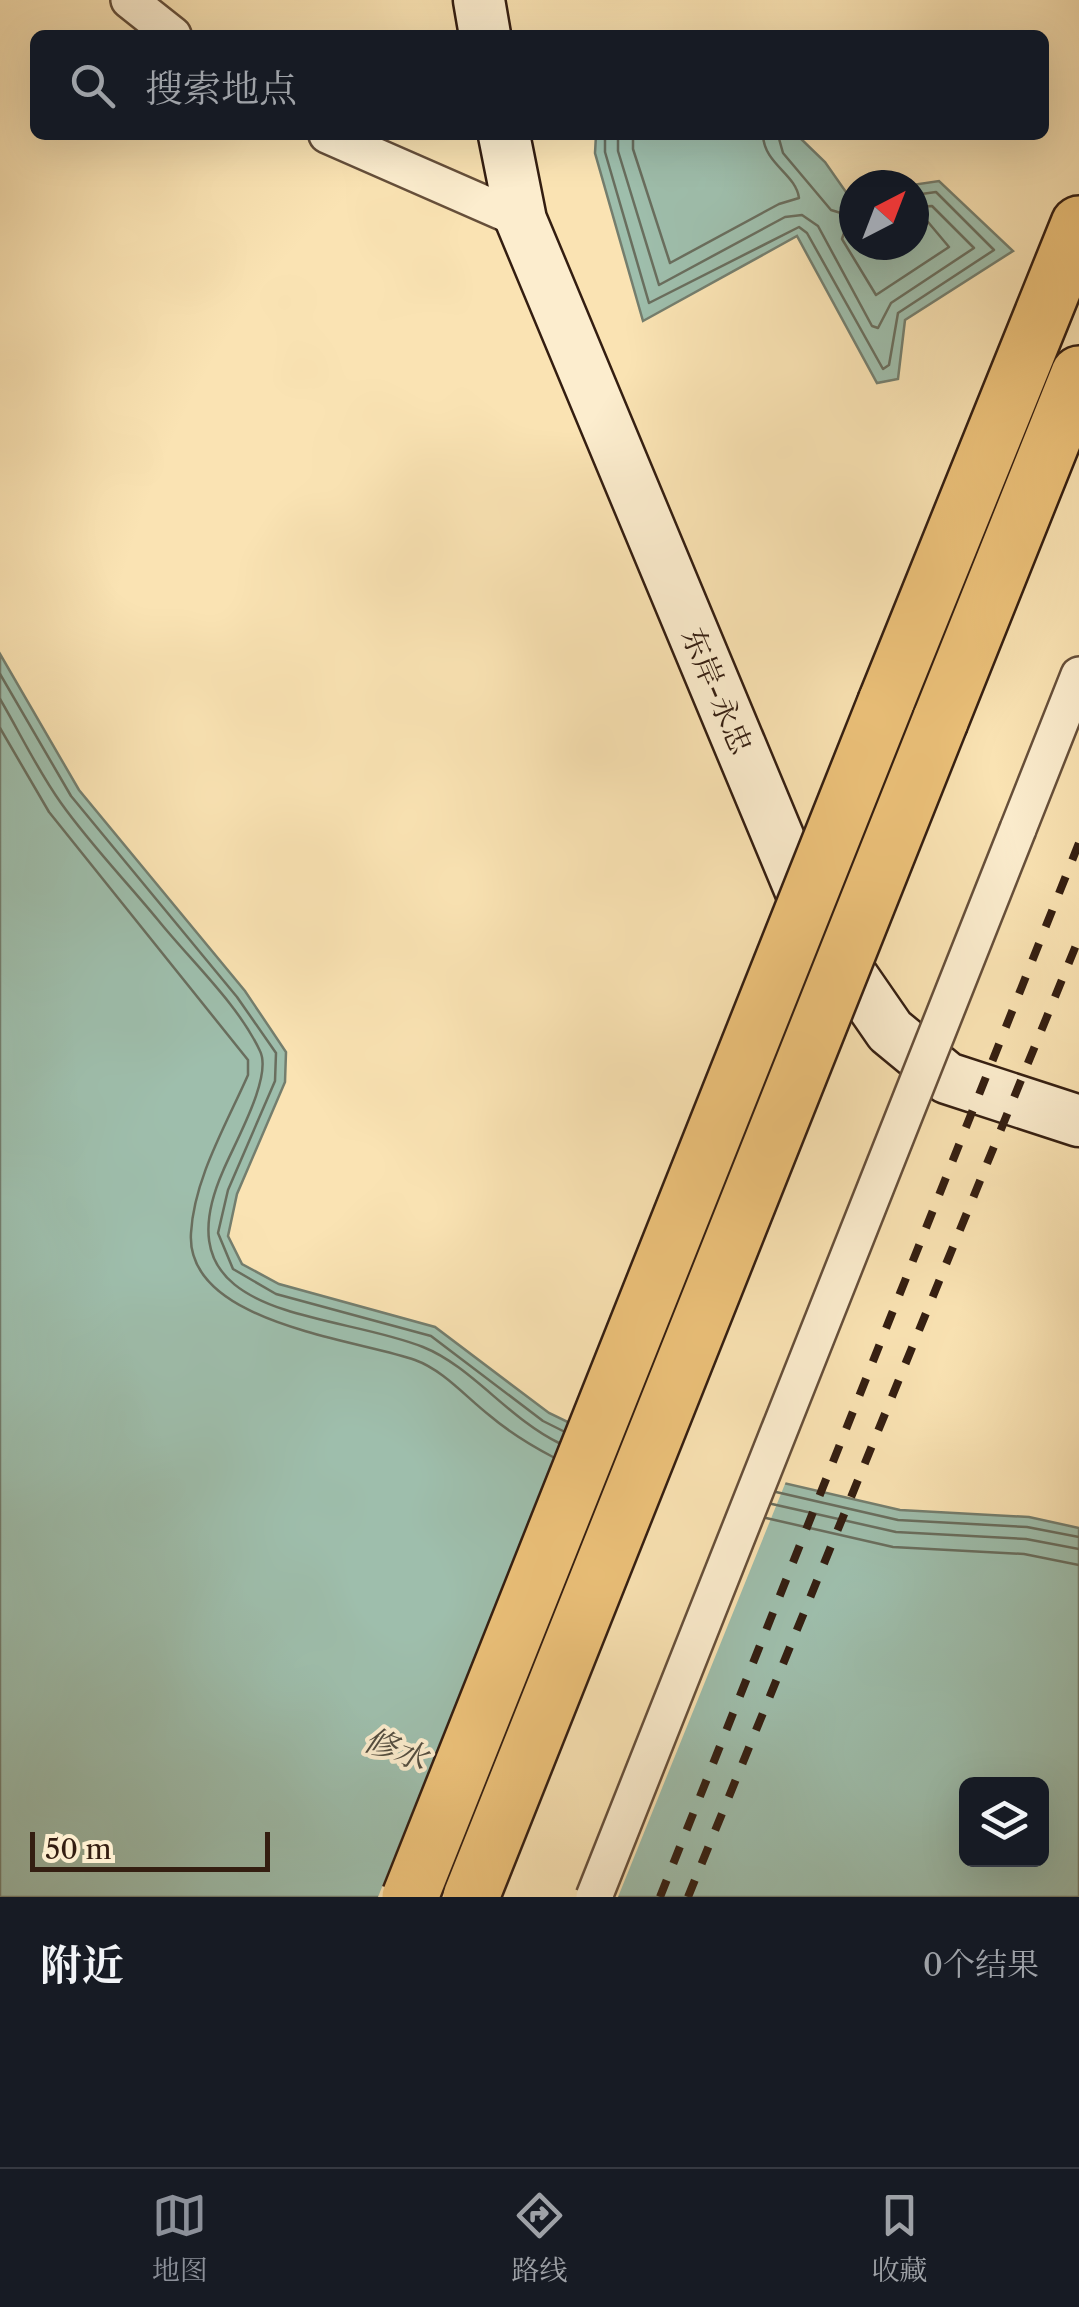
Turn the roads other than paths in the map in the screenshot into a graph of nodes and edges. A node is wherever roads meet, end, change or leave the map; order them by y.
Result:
1 (129, 0) edge
2 (478, 0) edge
3 (167, 30) edge
4 (484, 30) edge
5 (339, 140) edge
6 (505, 140) edge
7 (520, 220) junction
8 (1079, 224) edge
9 (1079, 374) edge
10 (1079, 428) edge
11 (1016, 528) junction
12 (1079, 675) edge
13 (1079, 1121) edge
14 (410, 1897) edge
15 (472, 1897) edge
16 (594, 1897) edge

1 - 3 street
2 - 4 street
5 - 7 street
6 - 7 street, 东岸-永忠
7 - 13 street, 东岸-永忠
8 - 14 highway, bridge
9 - 11 highway
10 - 11 highway
11 - 15 highway, bridge
12 - 16 street, bridge

